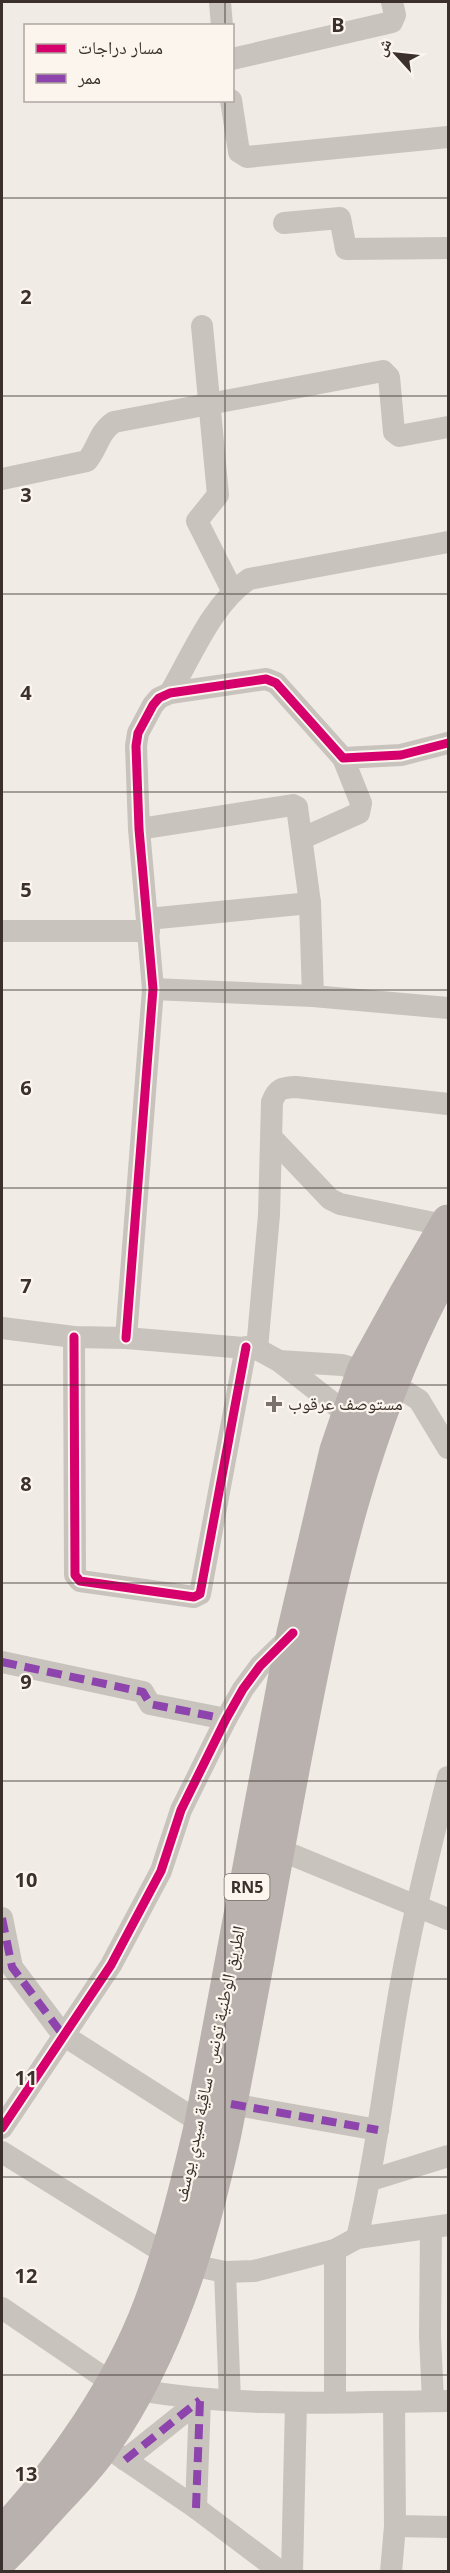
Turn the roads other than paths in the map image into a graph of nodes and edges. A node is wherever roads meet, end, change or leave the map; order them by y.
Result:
1 (220, 2) edge
2 (392, 2) edge
3 (222, 24) edge
4 (234, 59) edge
5 (231, 102) edge
6 (448, 137) edge
7 (284, 223) dead end
8 (448, 249) edge
9 (202, 326) dead end
10 (210, 405) junction
11 (448, 427) edge
12 (2, 479) edge
13 (448, 542) edge
14 (232, 590) junction
15 (170, 693) junction
16 (448, 743) edge
17 (343, 758) junction
18 (140, 829) junction
19 (303, 838) junction
20 (310, 903) junction
21 (148, 925) junction
22 (2, 931) edge
23 (153, 989) junction
24 (313, 996) junction
25 (448, 1008) edge
26 (448, 1104) edge
27 (272, 1138) junction
28 (446, 1225) edge
29 (448, 1266) edge
30 (2, 1328) edge
31 (74, 1337) junction
32 (126, 1338) junction
33 (252, 1348) junction
34 (279, 1360) junction
35 (378, 1377) junction
36 (347, 1414) junction
37 (448, 1448) edge
38 (293, 1633) junction
39 (2, 1662) edge
40 (226, 1719) junction
41 (448, 1778) edge
42 (278, 1849) junction
43 (416, 1904) junction
44 (2, 1918) edge
45 (448, 1919) edge
46 (63, 2035) junction
47 (231, 2104) junction
48 (201, 2123) junction
49 (2, 2128) edge
50 (378, 2130) junction
51 (2, 2152) edge
52 (448, 2156) edge
53 (371, 2180) junction
54 (440, 2226) edge
55 (357, 2238) junction
56 (335, 2250) junction
57 (179, 2259) junction
58 (225, 2272) junction
59 (2, 2308) edge
60 (125, 2386) junction
61 (200, 2400) junction
62 (230, 2400) junction
63 (441, 2401) edge
64 (335, 2403) junction
65 (394, 2403) junction
66 (296, 2404) junction
67 (115, 2453) junction
68 (196, 2508) junction
69 (395, 2526) junction
70 (448, 2527) edge
71 (2, 2533) edge
72 (2, 2559) edge
73 (280, 2570) edge
74 (391, 2571) edge

1 - 3 street
2 - 4 street
5 - 6 street
7 - 8 street
9 - 10 street
10 - 11 street
10 - 12 street
10 - 14 street
13 - 14 street
14 - 15 street
15 - 17 street
15 - 18 street
16 - 17 street
17 - 19 street
18 - 19 street
18 - 21 street
19 - 20 street
20 - 21 street
20 - 24 street
21 - 22 street
21 - 23 street
23 - 24 street
23 - 32 street
24 - 25 street
26 - 27 street
27 - 28 street
27 - 33 street
28 - 35 main road, الطريق الوطنية تونس - ساقية سيدي يوسف / RN5
29 - 35 main road, الطريق الوطنية تونس - ساقية سيدي يوسف / RN5
30 - 31 street
31 - 32 street
31 - 33 street
32 - 33 street
33 - 34 street
34 - 35 street
34 - 36 street
35 - 36 main road, الطريق الوطنية تونس - ساقية سيدي يوسف / RN5
35 - 37 street
35 - 42 main road, الطريق الوطنية تونس - ساقية سيدي يوسف / RN5
36 - 38 main road, الطريق الوطنية تونس - ساقية سيدي يوسف / RN5
38 - 40 street
38 - 48 main road, الطريق الوطنية تونس - ساقية سيدي يوسف / RN5
39 - 40 street
40 - 46 street
41 - 43 street
42 - 43 street
42 - 47 main road, الطريق الوطنية تونس - ساقية سيدي يوسف / RN5
43 - 45 street
43 - 50 street
44 - 46 street
46 - 48 street
46 - 49 street
47 - 50 street
47 - 57 main road, الطريق الوطنية تونس - ساقية سيدي يوسف / RN5
48 - 57 main road, الطريق الوطنية تونس - ساقية سيدي يوسف / RN5
50 - 53 street
51 - 57 street
52 - 53 street
53 - 55 street
54 - 55 street
54 - 63 street
55 - 56 street
56 - 58 street
56 - 64 street
57 - 58 street
57 - 60 main road, الطريق الوطنية تونس - ساقية سيدي يوسف / RN5
58 - 62 street
59 - 60 street
60 - 61 street
60 - 67 main road, الطريق الوطنية تونس - ساقية سيدي يوسف / RN5
60 - 71 main road, الطريق الوطنية تونس - ساقية سيدي يوسف / RN5
61 - 62 street
61 - 67 street
61 - 68 street
62 - 66 street
63 - 65 street
64 - 65 street
64 - 66 street
65 - 69 street
66 - 73 street
67 - 68 street
67 - 72 main road, الطريق الوطنية تونس - ساقية سيدي يوسف / RN5
68 - 73 street
69 - 70 street
69 - 74 street

